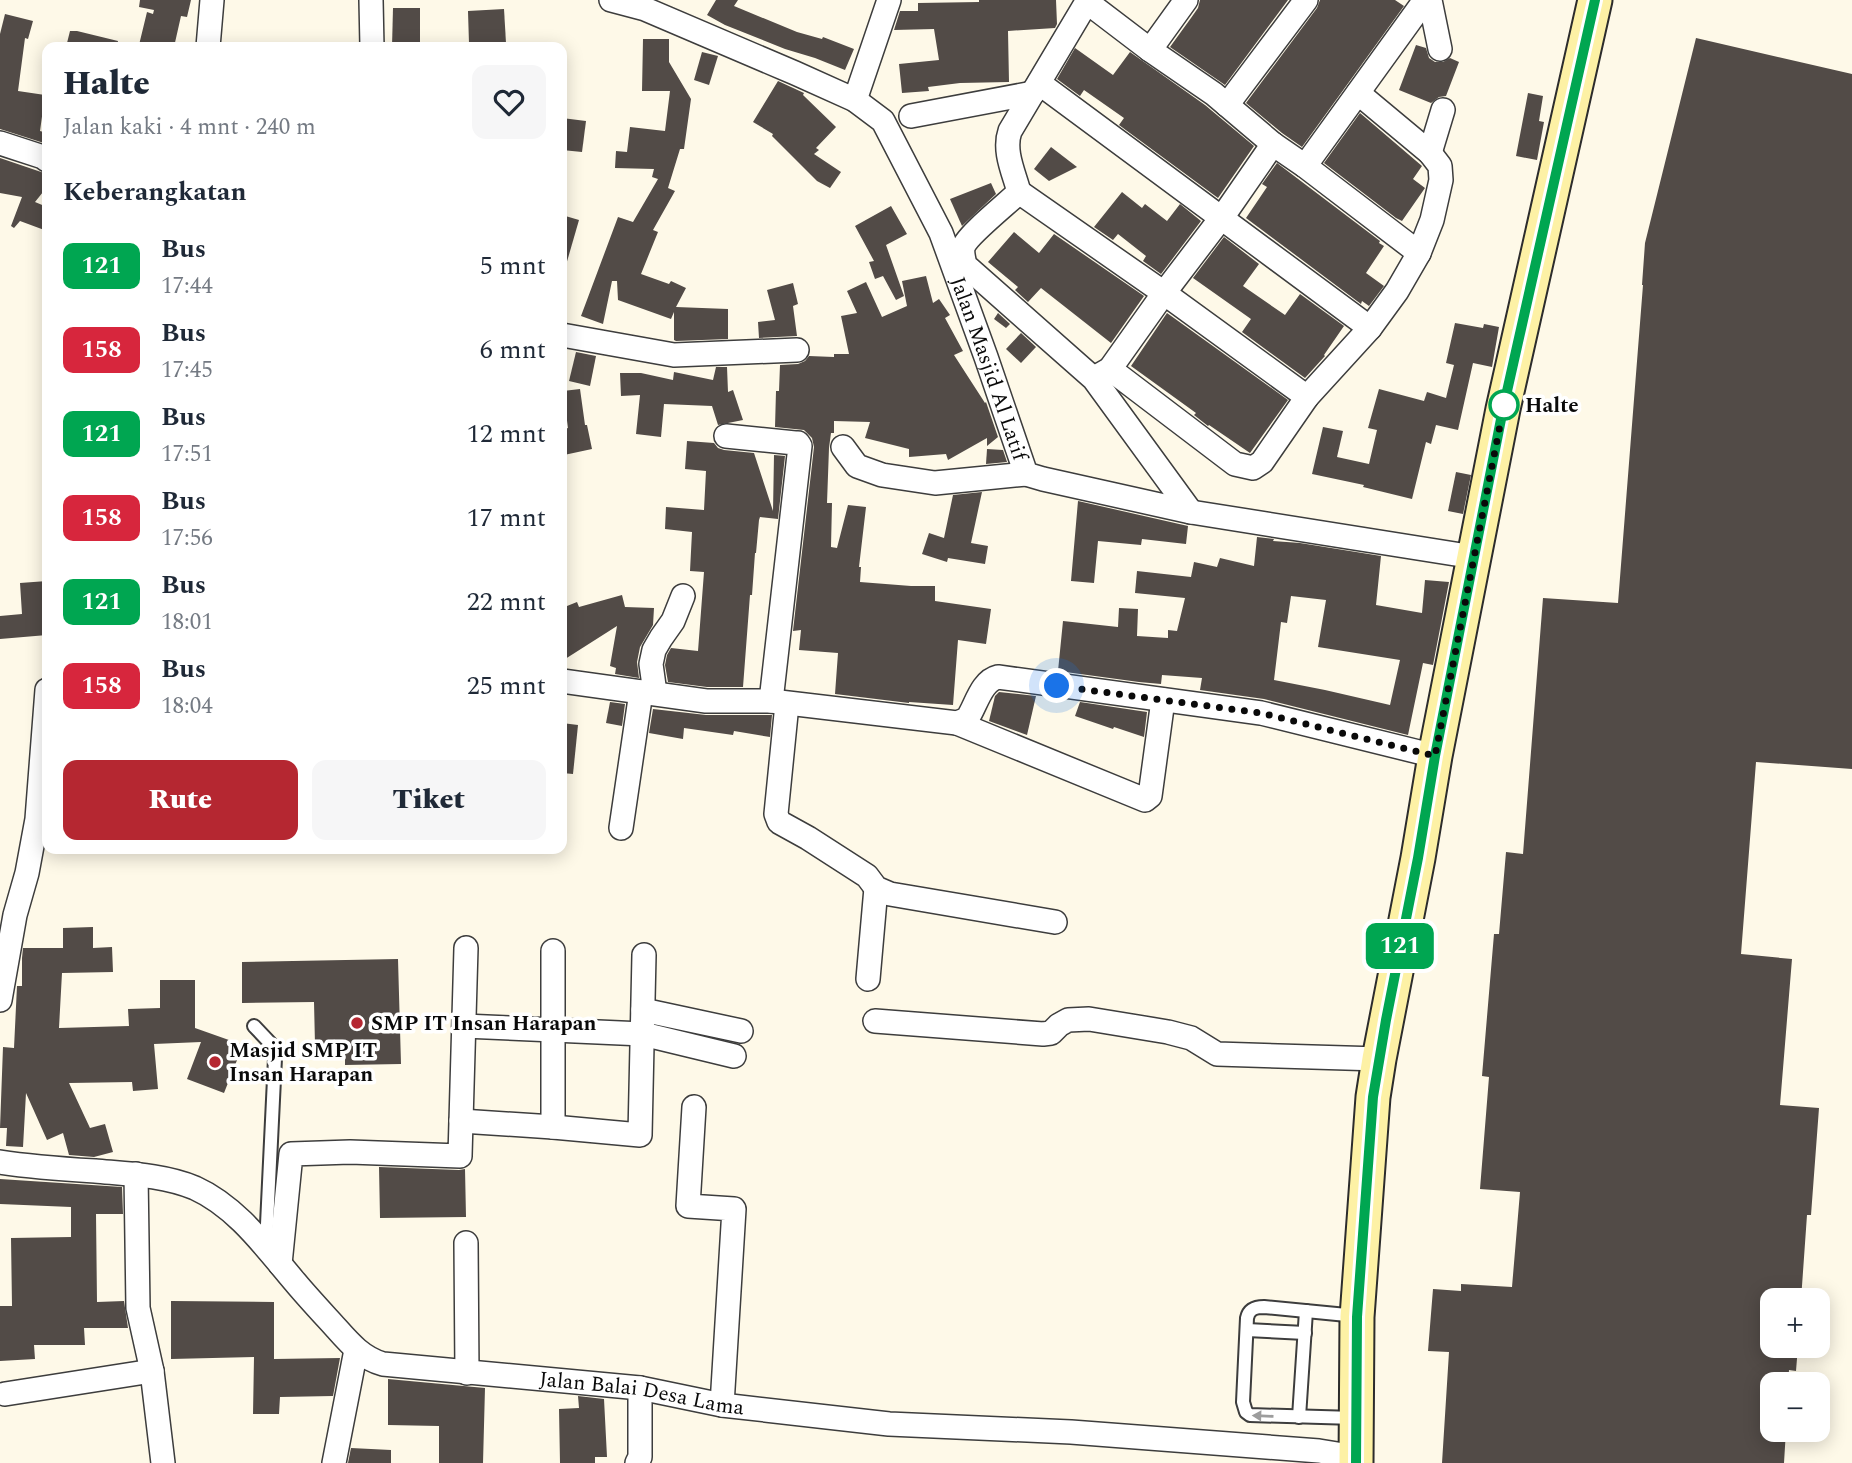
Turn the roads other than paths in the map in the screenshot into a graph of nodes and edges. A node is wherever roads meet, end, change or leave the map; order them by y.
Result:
1 (212, 0) edge
2 (371, 0) edge
3 (611, 0) edge
4 (889, 0) edge
5 (1186, 0) edge
6 (1306, 0) edge
7 (1427, 0) edge
8 (1595, 0) edge
9 (1087, 1) edge
10 (208, 42) edge
11 (372, 42) edge
12 (1440, 49) dead end
13 (1150, 50) junction
14 (1036, 88) junction
15 (1358, 93) junction
16 (855, 100) junction
17 (1227, 106) junction
18 (1443, 110) dead end
19 (911, 116) dead end
20 (0, 143) edge
21 (1273, 144) junction
22 (1430, 153) junction
23 (42, 157) edge
24 (1305, 166) junction
25 (1019, 192) junction
26 (1222, 218) junction
27 (1419, 253) junction
28 (1164, 293) junction
29 (1370, 328) junction
30 (567, 336) edge
31 (797, 350) dead end
32 (1102, 374) junction
33 (1307, 397) junction
34 (726, 436) dead end
35 (843, 447) dead end
36 (1026, 474) junction
37 (1191, 512) junction
38 (1474, 557) junction
39 (682, 596) dead end
40 (567, 682) edge
41 (648, 692) junction
42 (1163, 700) junction
43 (779, 702) junction
44 (957, 723) junction
45 (42, 755) edge
46 (1435, 756) junction
47 (621, 828) dead end
48 (876, 888) junction
49 (1055, 922) dead end
50 (466, 948) dead end
51 (553, 951) dead end
52 (644, 955) dead end
53 (868, 979) dead end
54 (0, 1000) edge
55 (643, 1010) junction
56 (874, 1021) dead end
57 (254, 1026) dead end
58 (464, 1026) junction
59 (553, 1031) junction
60 (741, 1031) dead end
61 (643, 1034) junction
62 (734, 1056) dead end
63 (1379, 1059) junction
64 (694, 1107) dead end
65 (461, 1121) junction
66 (553, 1127) junction
67 (0, 1162) edge
68 (136, 1174) junction
69 (466, 1243) dead end
70 (273, 1255) junction
71 (1306, 1311) junction
72 (1357, 1317) junction
73 (1247, 1330) junction
74 (1305, 1333) junction
75 (356, 1350) junction
76 (152, 1371) junction
77 (467, 1373) junction
78 (640, 1388) junction
79 (5, 1394) dead end
80 (722, 1405) junction
81 (1299, 1417) junction
82 (1355, 1418) junction
83 (1356, 1460) edge
84 (163, 1463) edge
85 (334, 1463) edge
86 (637, 1463) edge

1 - 10 street
2 - 11 street
3 - 16 street, Jalan Masjid Al Latif
4 - 16 street
5 - 13 street
6 - 17 street
7 - 12 street
7 - 15 street
8 - 38 main road
9 - 13 street
9 - 14 street
13 - 17 street
14 - 19 street
14 - 25 street
14 - 26 street
15 - 22 street
15 - 24 street
16 - 36 street, Jalan Masjid Al Latif
17 - 21 street
18 - 22 street
20 - 23 street
21 - 24 street
21 - 26 street
22 - 27 street
24 - 27 street
25 - 28 street
25 - 32 street
26 - 28 street
26 - 29 street
27 - 29 street
28 - 32 street
28 - 33 street
29 - 33 street
30 - 31 street
32 - 33 street
32 - 37 street
34 - 43 street
35 - 36 street
36 - 37 street, Jalan Masjid Al Latif
37 - 38 street, Jalan Masjid Al Latif
38 - 46 main road
39 - 41 street
40 - 41 street
41 - 43 street
41 - 47 street
42 - 44 street
42 - 44 street
42 - 46 street
43 - 44 street
43 - 48 street
45 - 54 street
46 - 63 main road
48 - 49 street
48 - 53 street
50 - 58 street
51 - 59 street
52 - 55 street
55 - 60 street
55 - 61 street
56 - 63 street
57 - 70 lane
58 - 59 street
58 - 65 street
59 - 61 street
59 - 66 street
61 - 62 street
61 - 66 street
63 - 72 main road
64 - 80 street
65 - 66 street
65 - 70 street
67 - 68 street, Jalan Balai Desa Lama
68 - 70 street, Jalan Balai Desa Lama
68 - 76 street
69 - 77 street
70 - 75 street, Jalan Balai Desa Lama
71 - 72 lane
71 - 73 lane
71 - 74 lane
72 - 82 main road
73 - 74 lane
81 -> 73 lane
74 - 81 lane
75 - 77 street, Jalan Balai Desa Lama
75 - 85 street
76 - 79 street
76 - 84 street
77 - 78 street, Jalan Balai Desa Lama
78 - 80 street, Jalan Balai Desa Lama
78 - 86 street
80 - 83 street, Jalan Balai Desa Lama
81 - 82 lane
82 - 83 main road

